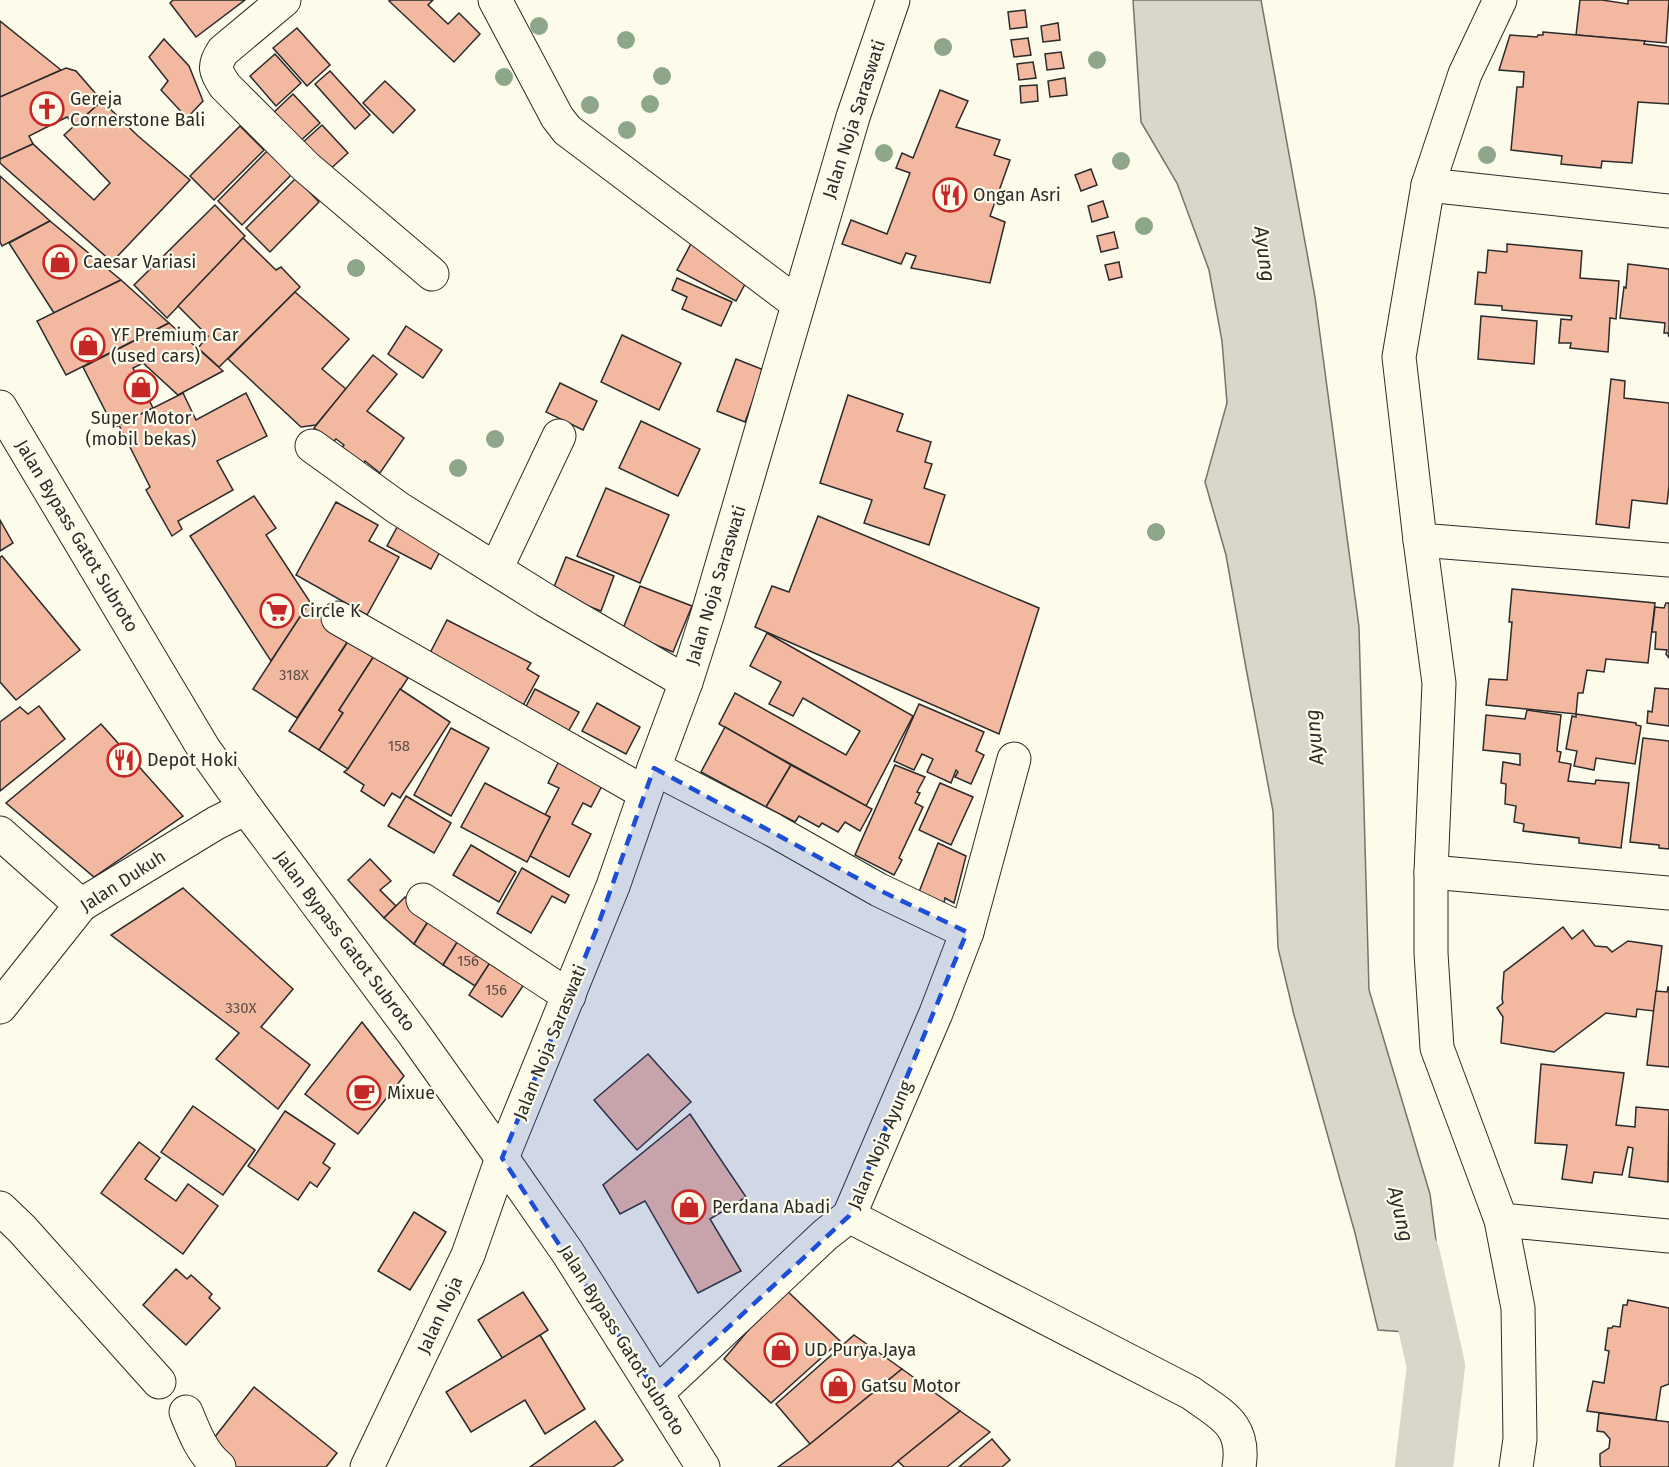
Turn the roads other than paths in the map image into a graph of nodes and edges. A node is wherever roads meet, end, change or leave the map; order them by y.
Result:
1 (284, 0) edge
2 (495, 0) edge
3 (892, 0) edge
4 (1500, 0) edge
5 (1428, 185) junction
6 (1669, 211) edge
7 (432, 274) dead end
8 (798, 304) junction
9 (0, 407) edge
10 (559, 436) dead end
11 (312, 446) dead end
12 (1420, 540) junction
13 (1669, 560) edge
14 (496, 570) junction
15 (338, 618) dead end
16 (686, 682) junction
17 (1014, 759) dead end
18 (650, 781) junction
19 (246, 808) junction
20 (0, 833) edge
21 (1431, 872) junction
22 (1669, 893) edge
23 (423, 900) dead end
24 (81, 905) junction
25 (967, 932) junction
26 (569, 996) junction
27 (0, 1006) edge
28 (502, 1158) junction
29 (0, 1208) edge
30 (849, 1216) junction
31 (1501, 1220) junction
32 (1669, 1236) edge
33 (159, 1382) dead end
34 (657, 1393) junction
35 (186, 1412) dead end
36 (219, 1467) edge
37 (367, 1467) edge
38 (703, 1467) edge
39 (1239, 1467) edge
40 (1516, 1467) edge

1 - 7 main road
2 - 8 main road
3 - 8 main road, Jalan Noja Saraswati
4 - 5 main road
5 - 6 main road
5 - 12 main road
8 - 16 main road, Jalan Noja Saraswati
9 - 19 main road, Jalan Bypass Gatot Subroto
10 - 14 main road
11 - 14 main road
12 - 13 main road
12 - 21 main road
14 - 16 main road
15 - 18 main road
16 - 18 main road, Jalan Noja Saraswati
17 - 25 main road, Jalan Noja Ayung
18 - 25 main road
18 - 26 main road, Jalan Noja Saraswati
19 - 24 main road, Jalan Dukuh
19 - 28 main road, Jalan Bypass Gatot Subroto
20 - 24 main road
21 - 22 main road
21 - 31 main road
23 - 26 main road
24 - 27 main road, Jalan Dukuh
25 - 30 main road, Jalan Noja Ayung
26 - 28 main road, Jalan Noja Saraswati
28 - 34 main road, Jalan Bypass Gatot Subroto
28 - 37 main road, Jalan Noja
29 - 33 main road
30 - 34 main road, Jalan Noja Ayung
30 - 39 main road
31 - 32 main road
31 - 40 main road
34 - 38 main road, Jalan Bypass Gatot Subroto
35 - 36 main road

